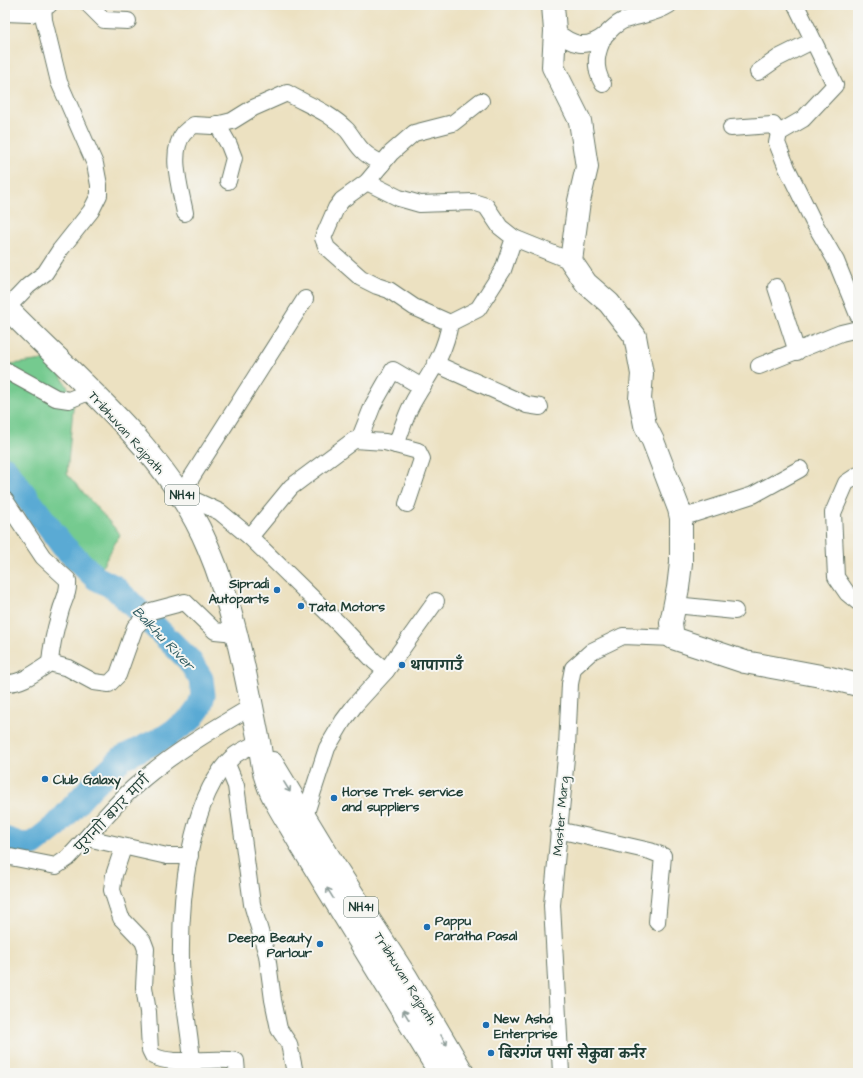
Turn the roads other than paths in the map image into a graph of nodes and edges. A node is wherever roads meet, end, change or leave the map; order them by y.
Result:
1 (45, 5) edge
2 (89, 5) edge
3 (553, 5) edge
4 (669, 5) edge
5 (796, 5) edge
6 (5, 13) edge
7 (128, 21) dead end
8 (555, 31) junction
9 (605, 35) junction
10 (812, 41) junction
11 (758, 72) dead end
12 (603, 84) dead end
13 (481, 101) dead end
14 (217, 124) junction
15 (731, 128) dead end
16 (779, 133) junction
17 (382, 164) junction
18 (228, 181) dead end
19 (367, 182) junction
20 (185, 213) dead end
21 (514, 238) junction
22 (571, 262) junction
23 (776, 287) dead end
24 (305, 299) dead end
25 (6, 307) edge
26 (858, 314) edge
27 (450, 323) junction
28 (858, 329) edge
29 (797, 352) junction
30 (436, 364) junction
31 (759, 366) dead end
32 (5, 370) edge
33 (422, 387) junction
34 (91, 391) junction
35 (540, 407) dead end
36 (359, 440) junction
37 (396, 445) junction
38 (800, 469) dead end
39 (858, 475) edge
40 (181, 494) junction
41 (5, 500) edge
42 (407, 504) dead end
43 (681, 518) junction
44 (250, 538) junction
45 (436, 601) dead end
46 (858, 602) edge
47 (675, 605) junction
48 (735, 611) dead end
49 (235, 633) junction
50 (673, 638) junction
51 (50, 663) junction
52 (386, 671) junction
53 (5, 683) edge
54 (858, 685) edge
55 (251, 707) junction
56 (259, 742) junction
57 (227, 764) junction
58 (305, 816) junction
59 (558, 830) junction
60 (87, 838) junction
61 (122, 848) junction
62 (5, 856) edge
63 (190, 856) junction
64 (657, 922) dead end
65 (193, 1067) edge
66 (237, 1073) edge
67 (295, 1073) edge
68 (440, 1073) edge
69 (463, 1073) edge
70 (561, 1073) edge

1 - 6 street
1 - 25 street
2 - 7 street
3 - 8 main road
4 - 9 street
5 - 10 street
8 - 9 street
8 - 22 main road
9 - 12 street
10 - 11 street
10 - 16 street
13 - 17 street
14 - 17 street
14 - 18 street
14 - 20 street
15 - 16 street
16 - 26 street
17 - 19 street
19 - 21 street
19 - 27 street
21 - 22 street
21 - 27 street
22 - 43 main road
23 - 29 street
24 - 40 street
25 - 34 main road, Tribhuvan Rajpath / NH41
27 - 30 street
28 - 29 street
29 - 31 street
30 - 33 street
30 - 35 street
32 - 34 street
33 - 36 street
33 - 37 street
34 - 40 main road, Tribhuvan Rajpath / NH41
36 - 37 street
36 - 44 street
37 - 42 street
38 - 43 street
39 - 46 street
40 - 44 street
40 - 49 main road, Tribhuvan Rajpath / NH41
41 - 51 street
43 - 47 main road
44 - 52 street
45 - 52 street
47 - 48 street
47 - 50 main road
49 - 51 street
49 - 55 main road, Tribhuvan Rajpath / NH41
50 - 54 main road
50 - 59 street, Master Marg
51 - 53 street
52 - 58 street
55 - 56 main road, Tribhuvan Rajpath / NH41
55 - 60 street, पुरानाो बगर मार्ग
56 - 57 street
56 -> 58 main road, Tribhuvan Rajpath / NH41
68 -> 56 main road, Tribhuvan Rajpath / NH41
57 - 63 street
57 - 67 street
58 -> 69 main road, Tribhuvan Rajpath / NH41
59 - 64 street
59 - 70 street, Master Marg
60 - 61 street
60 - 62 street, पुरानाो बगर मार्ग
61 - 63 street
61 - 65 street
63 - 65 street
65 - 66 street

